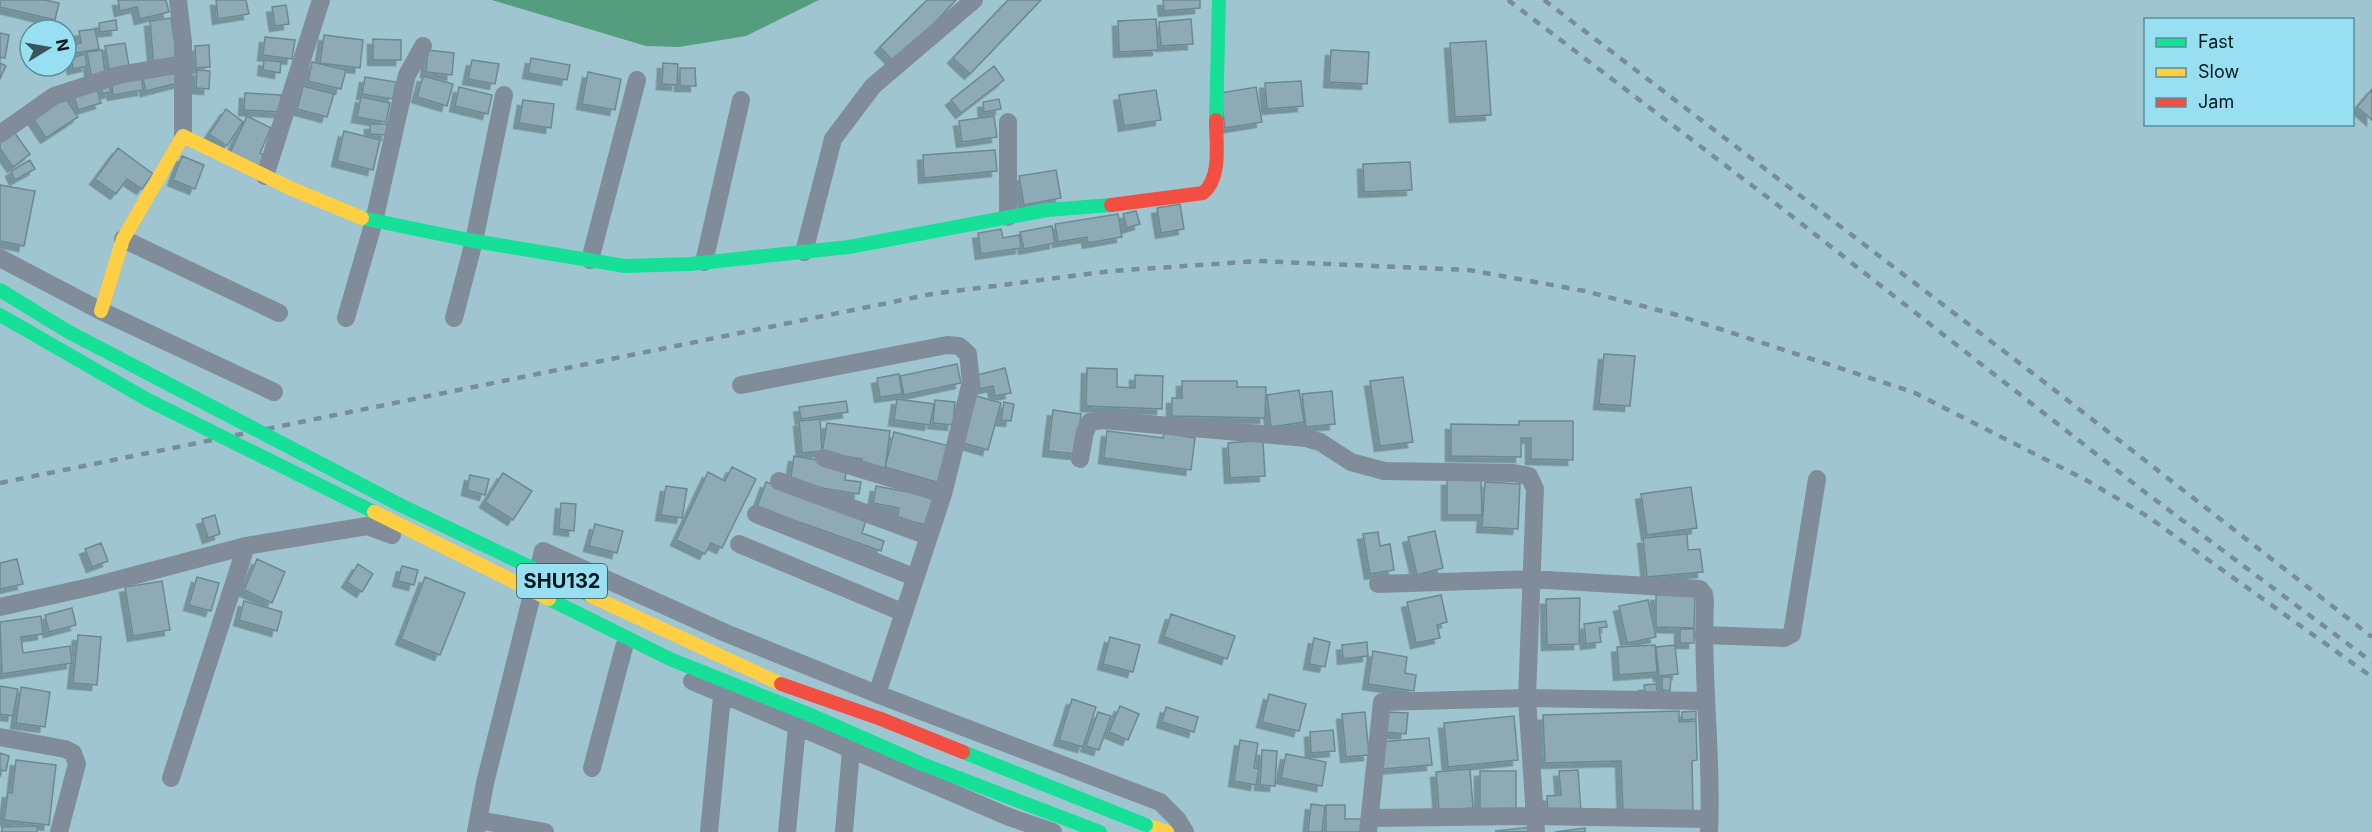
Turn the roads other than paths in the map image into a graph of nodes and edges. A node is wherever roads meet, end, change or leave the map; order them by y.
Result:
1 (178, 0) edge
2 (321, 0) edge
3 (974, 0) edge
4 (1219, 0) edge
5 (423, 46) dead end
6 (183, 64) junction
7 (637, 80) dead end
8 (504, 95) dead end
9 (741, 100) dead end
10 (1008, 122) dead end
11 (0, 134) edge
12 (183, 136) junction
13 (265, 176) junction
14 (1008, 217) junction
15 (374, 221) junction
16 (123, 239) junction
17 (474, 241) junction
18 (804, 252) junction
19 (0, 258) edge
20 (590, 260) junction
21 (704, 262) junction
22 (0, 290) edge
23 (101, 311) junction
24 (279, 313) dead end
25 (0, 315) edge
26 (346, 318) dead end
27 (454, 318) dead end
28 (0, 327) edge
29 (26, 343) dead end
30 (741, 385) dead end
31 (274, 392) dead end
32 (824, 458) dead end
33 (1080, 459) dead end
34 (1817, 479) dead end
35 (779, 481) dead end
36 (943, 494) junction
37 (756, 514) dead end
38 (928, 536) junction
39 (739, 544) dead end
40 (246, 546) junction
41 (914, 578) junction
42 (1530, 579) junction
43 (1378, 585) dead end
44 (529, 600) junction
45 (0, 607) edge
46 (902, 612) junction
47 (1703, 635) junction
48 (624, 647) junction
49 (877, 694) junction
50 (722, 696) junction
51 (1527, 698) junction
52 (1705, 701) junction
53 (797, 727) junction
54 (0, 737) edge
55 (851, 750) junction
56 (592, 768) dead end
57 (171, 778) dead end
58 (1535, 824) edge
59 (1008, 825) edge
60 (1369, 825) edge
61 (1709, 825) edge
62 (477, 826) edge
63 (59, 832) edge
64 (545, 832) edge
65 (709, 832) edge
66 (787, 832) edge
67 (844, 832) edge
68 (1053, 832) edge
69 (1100, 832) edge
70 (1167, 832) edge
71 (1185, 832) edge

1 - 6 street
2 - 13 street
3 - 18 street
4 - 14 main road
5 - 15 street
6 - 11 street
6 - 12 street
7 - 20 street
8 - 17 street
9 - 21 street
10 - 14 street
12 - 13 main road
12 - 16 main road
13 - 15 main road
14 - 18 main road
15 - 17 main road
15 - 26 street
16 - 23 main road
16 - 24 street
17 - 20 main road
17 - 27 street
18 - 21 main road
19 - 23 street
20 - 21 main road
22 - 70 main road, SHU132, bridge
23 - 31 street
25 - 69 main road, SHU132, bridge
28 - 29 street
30 - 36 street
32 - 36 street
33 - 42 street
34 - 47 street
35 - 38 street
36 - 38 street
37 - 41 street
38 - 41 street
39 - 46 street
40 - 44 street
40 - 45 street
40 - 57 street
41 - 46 street
42 - 43 street
42 - 47 street
42 - 51 street
44 - 48 street
44 - 49 street
44 - 62 street
46 - 49 street
47 - 52 street
48 - 50 street
48 - 56 street
49 - 71 street
50 - 53 street
50 - 65 street
51 - 52 street
51 - 58 street
51 - 60 street
52 - 61 street
53 - 55 street
53 - 66 street
54 - 63 street
55 - 59 street
55 - 67 street
58 - 60 street
58 - 61 street
59 - 68 street
62 - 64 street

